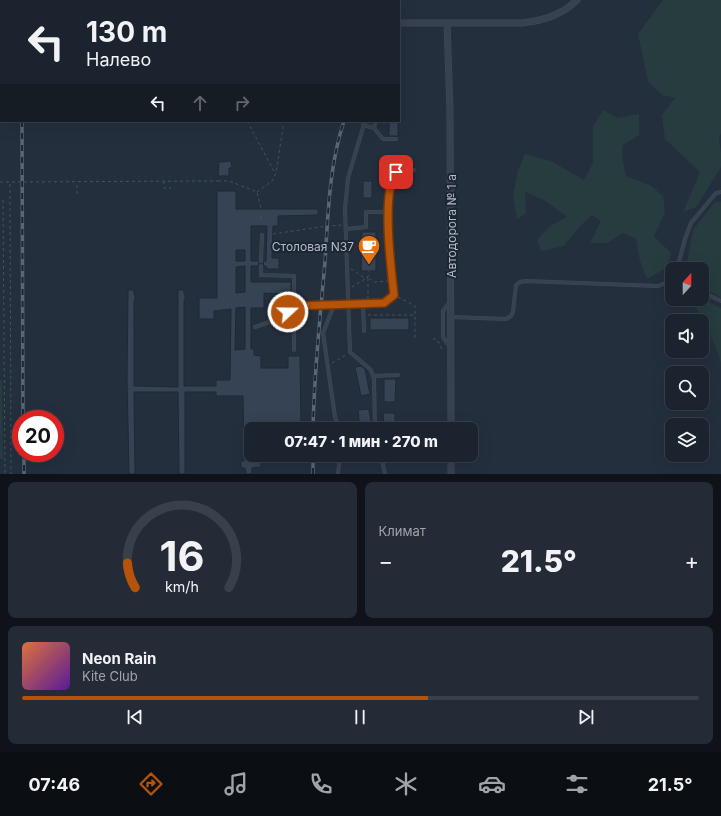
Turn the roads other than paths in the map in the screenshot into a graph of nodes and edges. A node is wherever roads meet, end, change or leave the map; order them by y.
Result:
1 (577, 0) edge
2 (400, 23) edge
3 (447, 23) junction
4 (364, 122) edge
5 (376, 122) edge
6 (363, 125) junction
7 (374, 128) junction
8 (396, 139) dead end
9 (414, 170) dead end
10 (721, 192) edge
11 (389, 212) junction
12 (346, 227) junction
13 (262, 235) dead end
14 (261, 261) dead end
15 (679, 262) edge
16 (261, 266) dead end
17 (665, 283) edge
18 (709, 295) edge
19 (451, 299) junction
20 (721, 301) edge
21 (334, 304) junction
22 (348, 304) junction
23 (363, 304) junction
24 (295, 306) junction
25 (451, 317) junction
26 (255, 327) dead end
27 (364, 331) dead end
28 (294, 350) dead end
29 (449, 350) junction
30 (398, 375) dead end
31 (373, 376) junction
32 (337, 422) edge
33 (375, 422) edge
34 (451, 422) edge
35 (339, 462) edge
36 (382, 462) edge
37 (451, 462) edge
38 (338, 474) edge
39 (385, 474) edge
40 (451, 474) edge

1 - 3 street
2 - 3 street
3 - 19 street, Автодорога № 1 а
4 - 6 lane
5 - 7 lane
6 - 7 lane
6 - 12 lane
7 - 8 lane
9 - 11 lane
10 - 15 lane
11 - 12 lane
11 - 23 lane
12 - 22 lane
13 - 14 lane
16 - 24 lane
17 - 25 lane
18 - 20 lane
19 - 25 street, Автодорога № 1 а
19 - 29 lane
21 - 22 lane
21 - 24 lane
21 - 32 lane
22 - 23 lane
22 - 31 lane
23 - 27 lane
24 - 26 lane
24 - 28 lane
25 - 29 street, Автодорога № 1 а
29 - 34 street, Автодорога № 1 а
30 - 31 lane
31 - 33 lane
35 - 38 lane
36 - 39 lane
37 - 40 street

